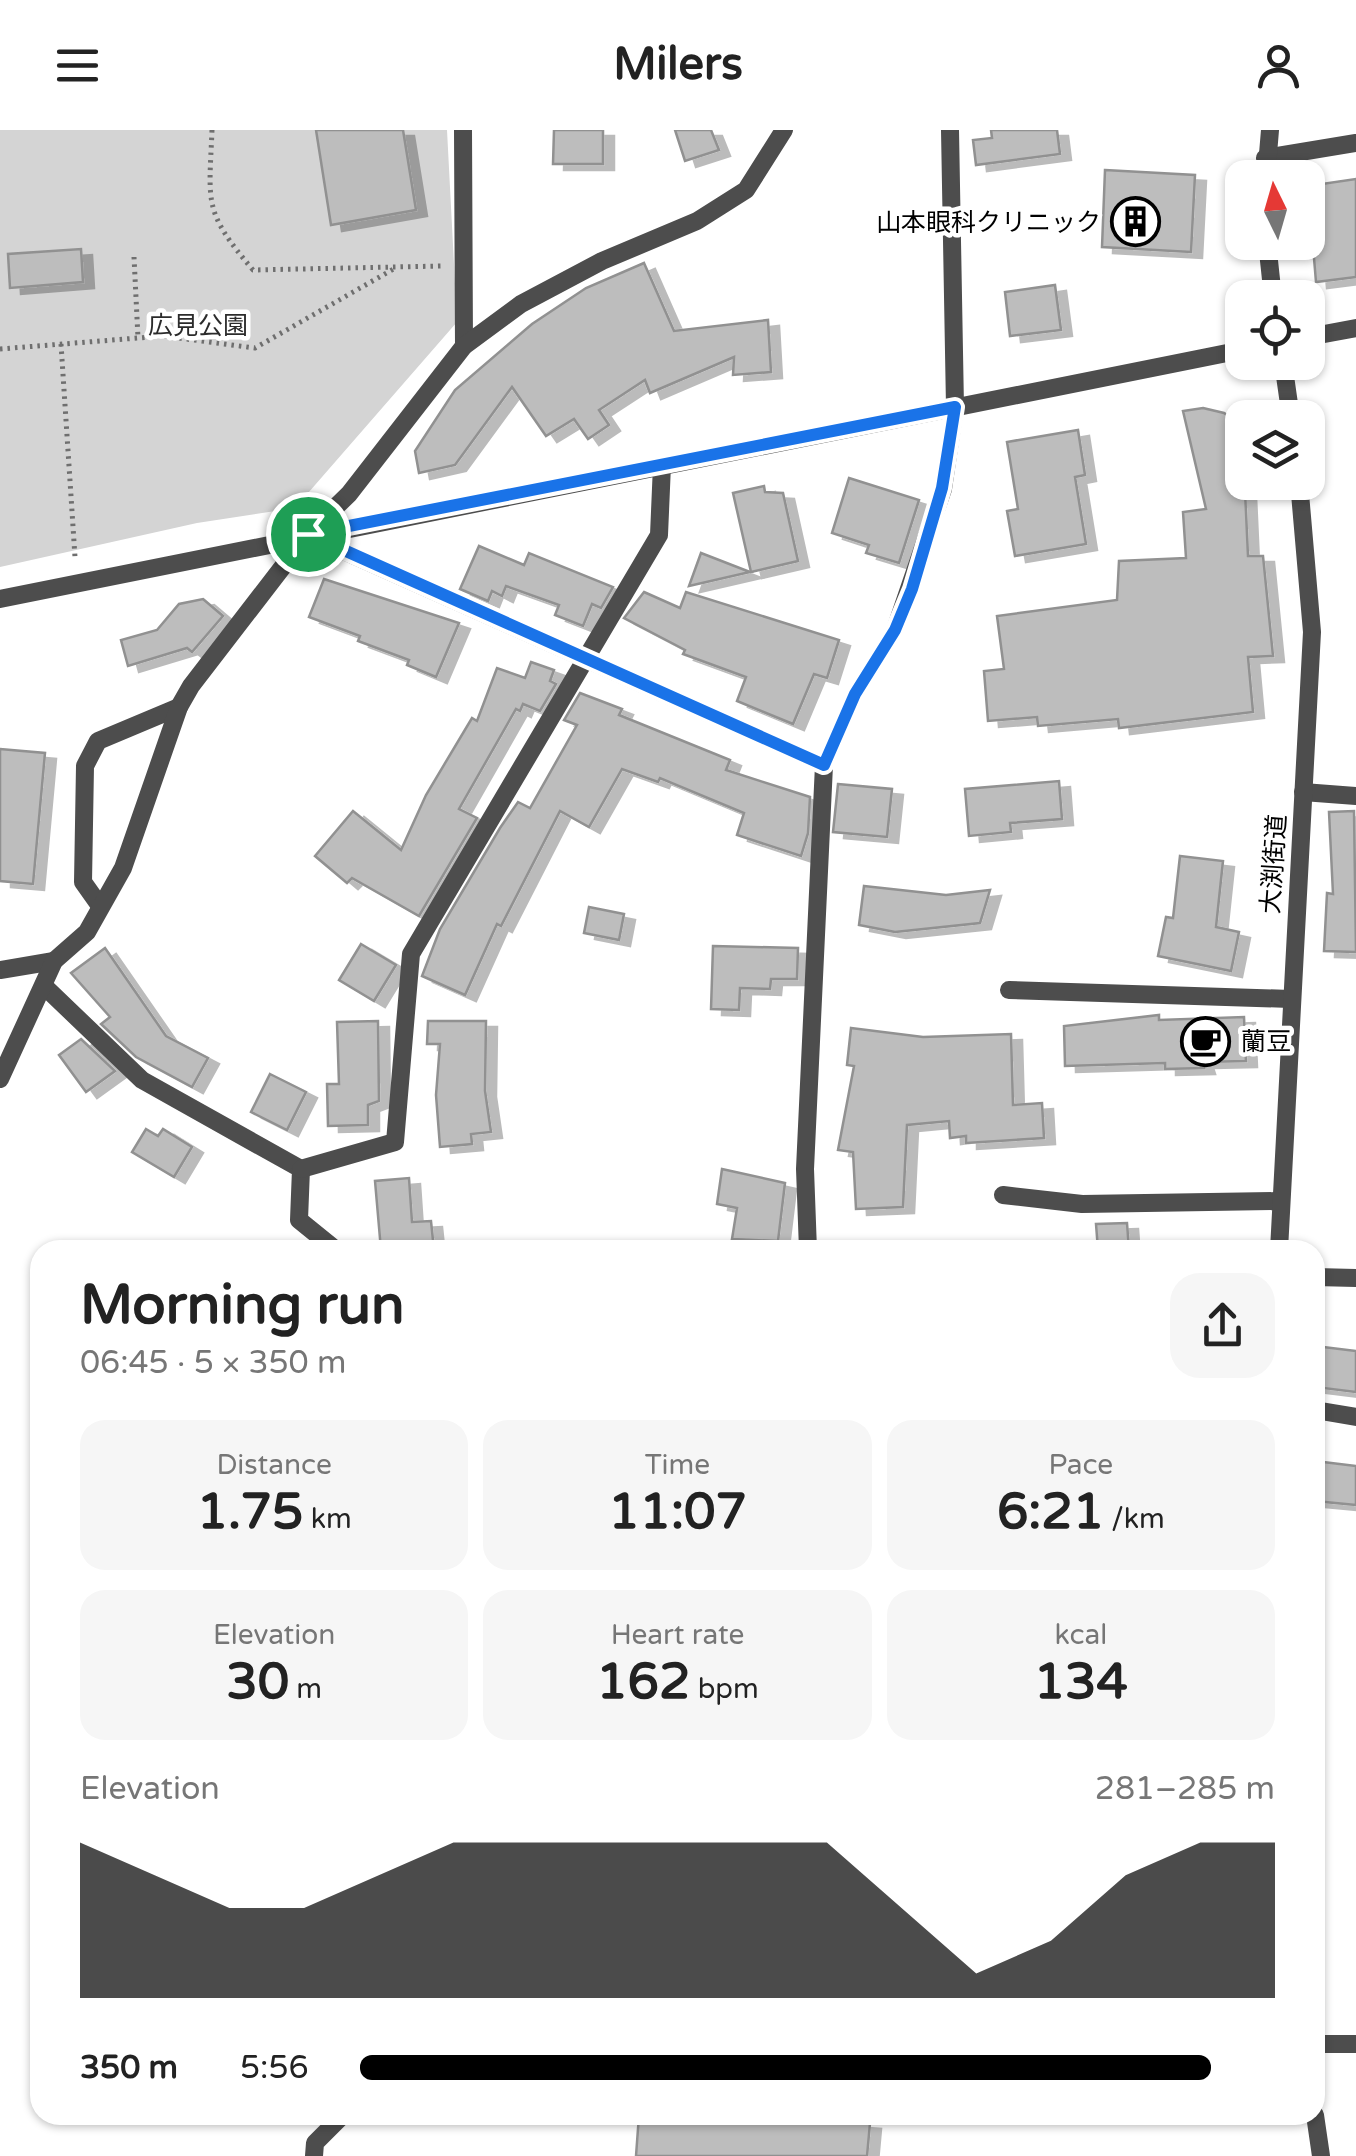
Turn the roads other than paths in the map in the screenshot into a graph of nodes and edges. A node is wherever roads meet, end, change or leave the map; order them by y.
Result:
1 (463, 130) edge
2 (784, 130) edge
3 (950, 130) edge
4 (1270, 130) edge
5 (1356, 143) edge
6 (1267, 160) edge
7 (1295, 160) edge
8 (1356, 328) edge
9 (1325, 334) edge
10 (464, 346) junction
11 (1225, 353) edge
12 (955, 407) junction
13 (662, 465) junction
14 (1301, 500) edge
15 (308, 534) junction
16 (0, 599) edge
17 (582, 660) junction
18 (178, 707) junction
19 (824, 765) junction
20 (1303, 792) junction
21 (1356, 796) edge
22 (100, 906) junction
23 (54, 961) junction
24 (0, 970) edge
25 (44, 986) junction
26 (1009, 990) dead end
27 (1290, 999) junction
28 (0, 1079) edge
29 (301, 1170) junction
30 (1003, 1196) dead end
31 (1280, 1201) junction
32 (324, 1240) edge
33 (808, 1240) edge
34 (1279, 1240) edge
35 (1325, 1277) edge
36 (1356, 1278) edge
37 (1325, 1411) edge
38 (1356, 1416) edge
39 (1325, 2044) edge
40 (1356, 2044) edge
41 (333, 2125) edge
42 (1316, 2125) edge
43 (314, 2156) edge
44 (1321, 2156) edge

1 - 10 street
2 - 10 street
3 - 12 street
4 - 6 street
5 - 7 street
8 - 9 street
10 - 15 street
11 - 12 street
12 - 13 street
12 - 19 street
13 - 15 street
13 - 17 street
14 - 20 street, 大渕街道
15 - 16 street
15 - 17 street
15 - 18 street
17 - 19 street
17 - 29 street
18 - 22 street
18 - 22 street
19 - 33 street
20 - 21 street
20 - 27 street, 大渕街道
22 - 23 street
23 - 24 street
23 - 25 street
25 - 28 street
25 - 29 street
26 - 27 street
27 - 31 street, 大渕街道
29 - 32 street
30 - 31 street
31 - 34 street, 大渕街道
35 - 36 street
37 - 38 street
39 - 40 street
41 - 43 street
42 - 44 street

